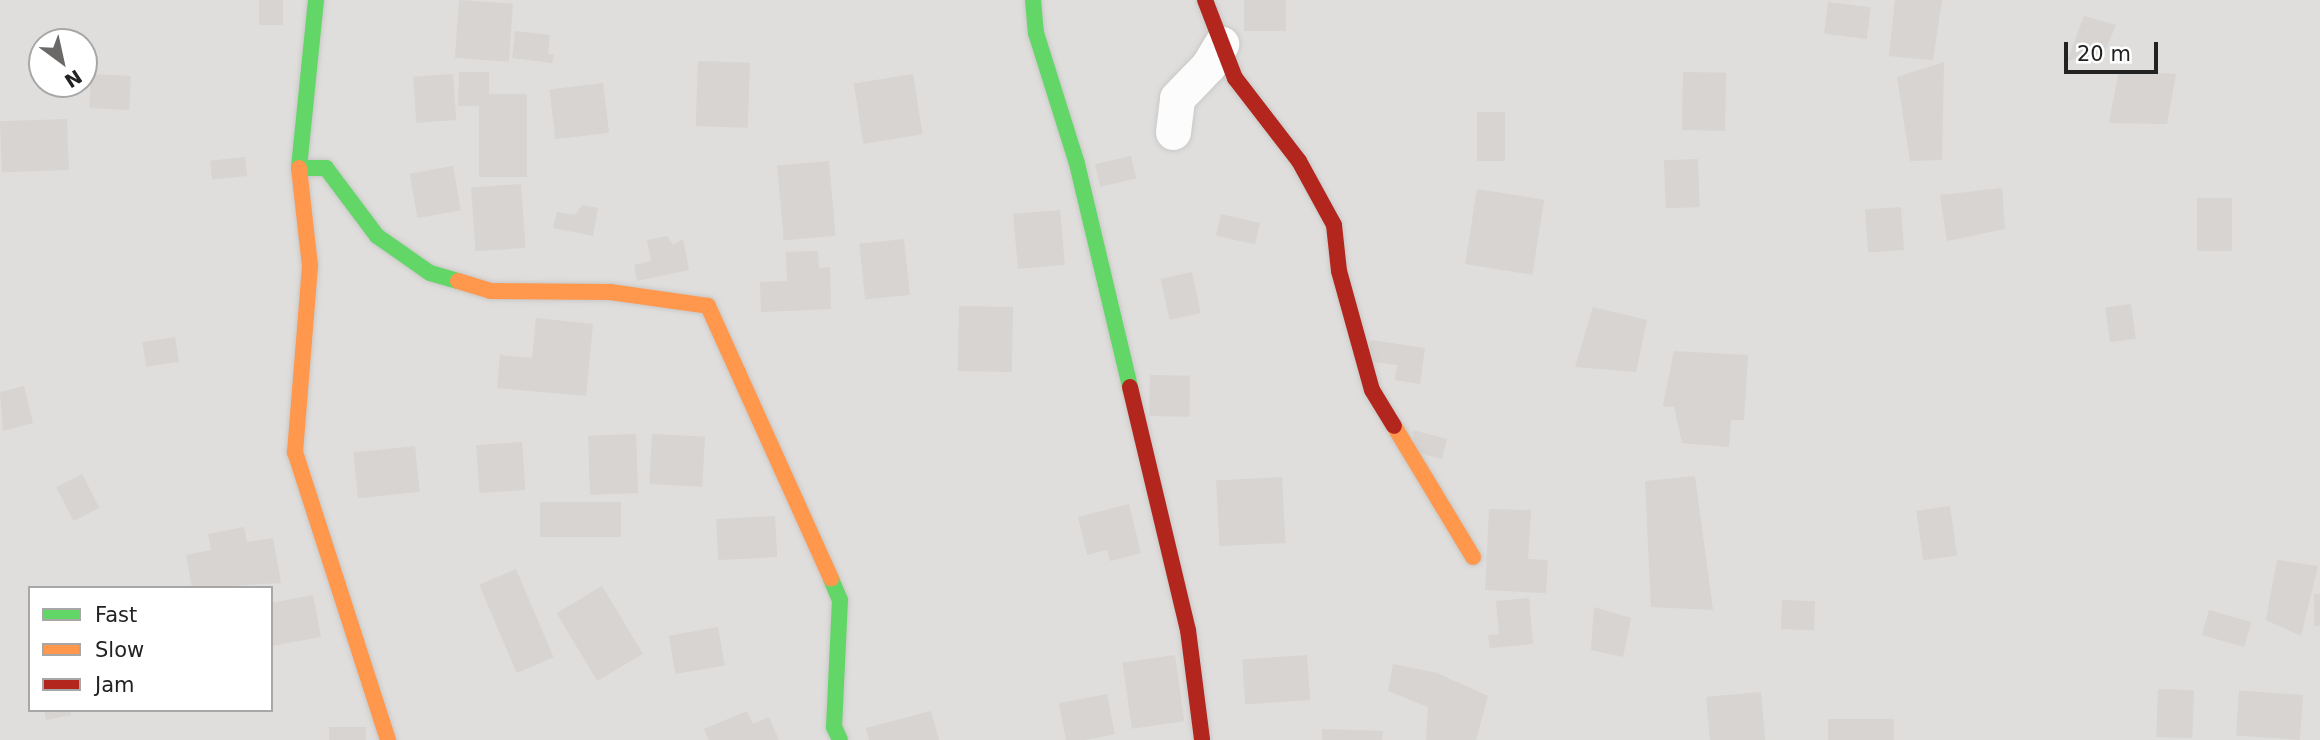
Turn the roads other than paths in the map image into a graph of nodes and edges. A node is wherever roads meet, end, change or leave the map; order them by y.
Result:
1 (316, 0) edge
2 (1033, 0) edge
3 (1205, 0) edge
4 (1222, 44) junction
5 (1173, 132) dead end
6 (299, 168) junction
7 (1473, 557) dead end
8 (388, 740) edge
9 (839, 740) edge
10 (1202, 740) edge

1 - 6 street
2 - 10 street
3 - 4 street
4 - 5 street
4 - 7 street
6 - 8 street
6 - 9 street

